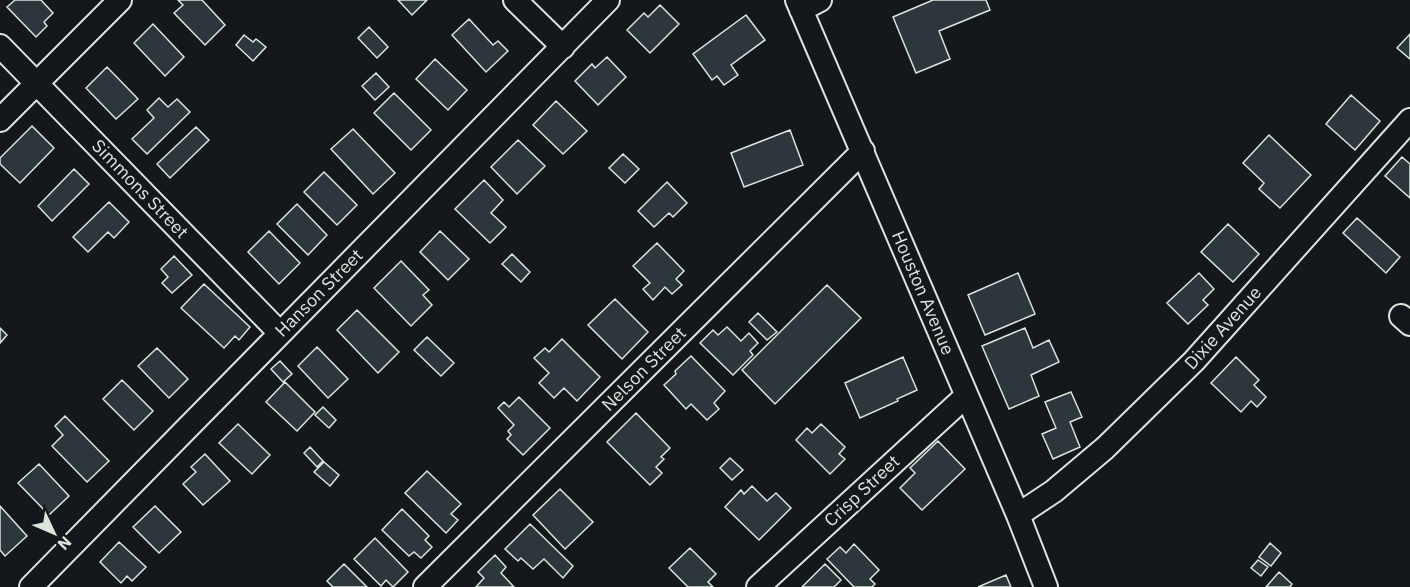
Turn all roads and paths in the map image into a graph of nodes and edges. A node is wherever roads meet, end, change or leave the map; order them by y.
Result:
1 (120, 0) edge
2 (515, 0) edge
3 (608, 0) edge
4 (806, 3) edge
5 (0, 46) edge
6 (563, 46) junction
7 (36, 83) junction
8 (0, 120) edge
9 (1410, 120) edge
10 (863, 151) junction
11 (280, 333) junction
12 (966, 396) junction
13 (1018, 515) junction
14 (31, 587) edge
15 (425, 587) edge
16 (758, 587) edge
17 (1046, 587) edge

1 - 7 street
2 - 6 street
3 - 6 street, Hanson Street
4 - 10 street, Houston Avenue
5 - 7 street, Simmons Street
6 - 11 street, Hanson Street
7 - 8 street
7 - 11 street, Simmons Street
9 - 13 street, Dixie Avenue
10 - 12 street, Houston Avenue
10 - 15 street, Nelson Street
11 - 14 street, Hanson Street
12 - 13 street, Houston Avenue
12 - 16 street, Crisp Street
13 - 17 street, Houston Avenue

